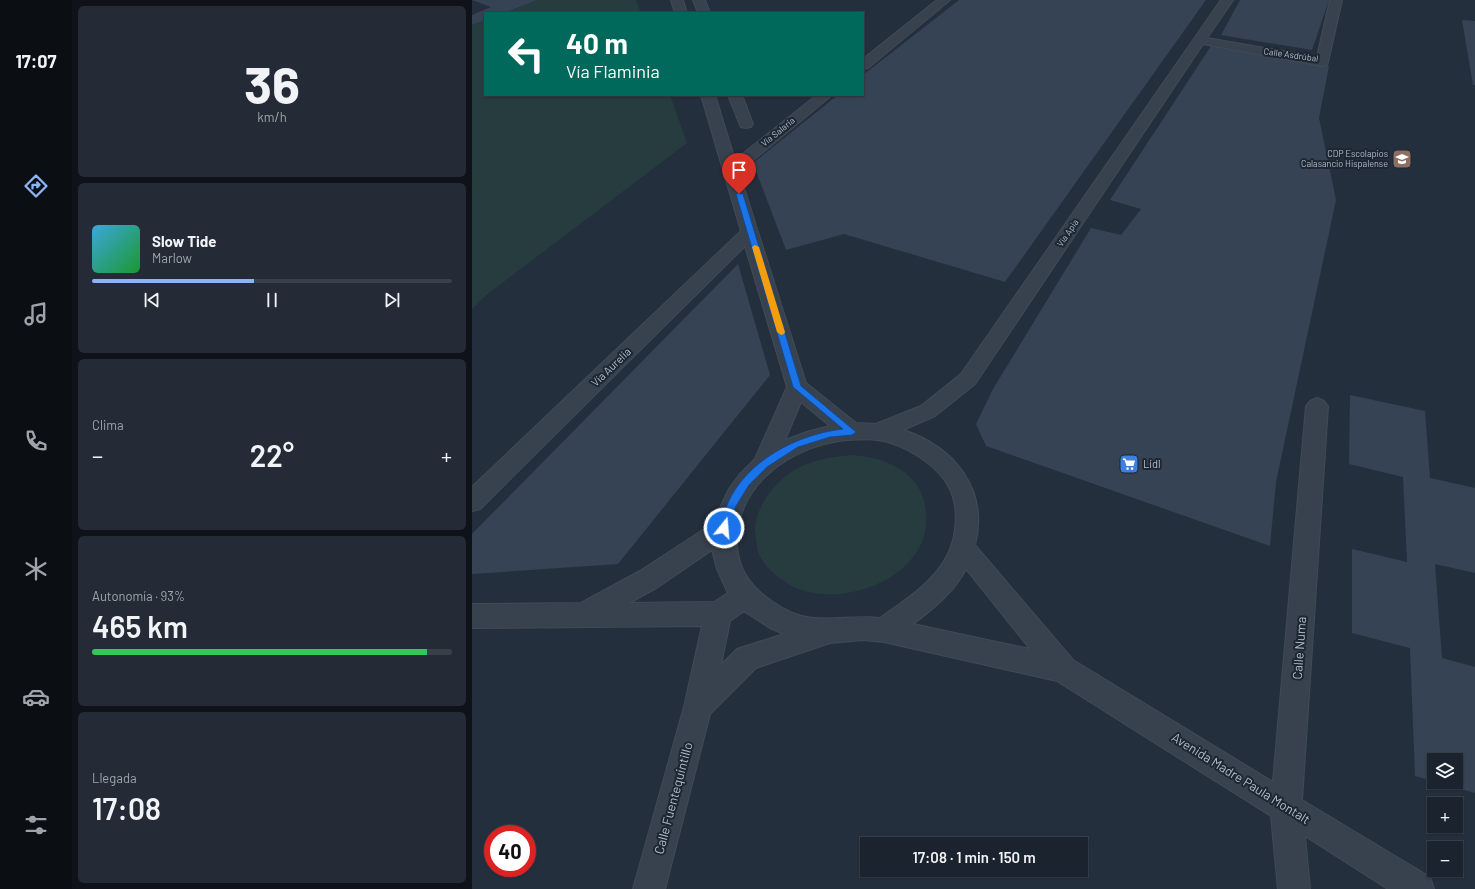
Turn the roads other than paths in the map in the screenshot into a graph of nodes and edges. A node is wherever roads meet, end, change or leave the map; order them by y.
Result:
1 (677, 0) edge
2 (699, 0) edge
3 (944, 0) edge
4 (1226, 0) edge
5 (1336, 0) edge
6 (681, 12) edge
7 (704, 12) edge
8 (1200, 40) junction
9 (864, 64) edge
10 (708, 96) edge
11 (735, 96) edge
12 (824, 96) edge
13 (746, 124) dead end
14 (732, 170) junction
15 (750, 232) junction
16 (797, 387) junction
17 (1317, 406) dead end
18 (852, 432) junction
19 (878, 432) junction
20 (764, 464) junction
21 (472, 502) edge
22 (724, 528) junction
23 (964, 549) junction
24 (745, 596) junction
25 (718, 614) junction
26 (472, 616) edge
27 (583, 616) junction
28 (884, 630) junction
29 (828, 631) junction
30 (1063, 669) junction
31 (698, 707) junction
32 (1286, 806) junction
33 (648, 889) edge
34 (1294, 889) edge
35 (1418, 889) edge

1 - 6 street
2 - 7 street
3 - 9 street
4 - 8 street, Vía Apia
5 - 8 street, Calle Asdrúbal
8 - 19 street, Vía Apia
10 - 14 street
11 - 13 street
12 - 14 street, Vía Salaria
14 - 15 street
15 - 16 street
15 - 21 street, Vía Aurelia
16 - 18 street
16 - 20 street
17 - 32 street, Calle Numa
18 - 19 street
18 - 20 street
19 - 23 street
20 - 22 street
22 - 24 street
22 - 27 street
23 - 28 street
23 - 30 street, Avenida Madre Paula Montalt
24 - 25 street
24 - 29 street
25 - 27 street
25 - 31 street, Calle Fuentequintillo
26 - 27 street
28 - 29 street, Avenida Madre Paula Montalt
28 - 30 street, Avenida Madre Paula Montalt
29 - 31 street, Calle Fuentequintillo
30 - 32 street, Avenida Madre Paula Montalt
31 - 33 street, Calle Fuentequintillo
32 - 34 street, Calle Numa
32 - 35 street, Avenida Madre Paula Montalt

